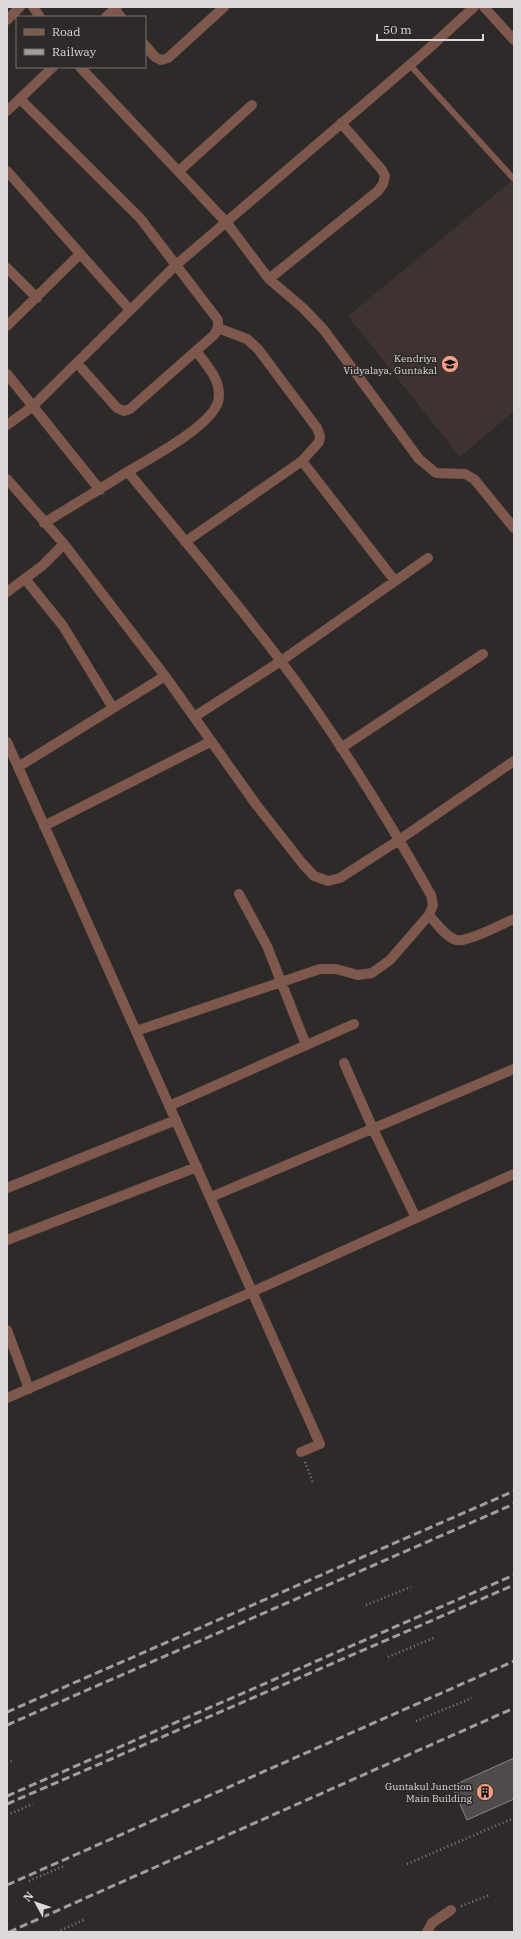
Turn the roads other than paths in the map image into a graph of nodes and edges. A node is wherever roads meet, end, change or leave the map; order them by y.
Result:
1 (20, 7) edge
2 (33, 7) edge
3 (224, 7) edge
4 (474, 7) edge
5 (484, 7) edge
6 (117, 11) edge
7 (39, 16) edge
8 (108, 16) edge
9 (7, 20) edge
10 (514, 40) edge
11 (146, 46) edge
12 (410, 65) junction
13 (52, 68) edge
14 (81, 68) edge
15 (20, 99) junction
16 (252, 105) dead end
17 (7, 111) edge
18 (341, 123) junction
19 (179, 171) junction
20 (7, 172) edge
21 (513, 178) dead end
22 (226, 222) junction
23 (80, 254) junction
24 (176, 265) junction
25 (7, 268) edge
26 (269, 279) junction
27 (37, 298) junction
28 (130, 310) junction
29 (7, 326) edge
30 (218, 328) junction
31 (196, 351) junction
32 (77, 363) junction
33 (7, 374) edge
34 (32, 407) junction
35 (7, 425) edge
36 (302, 461) junction
37 (128, 472) junction
38 (7, 479) edge
39 (100, 490) junction
40 (44, 523) junction
41 (514, 528) edge
42 (186, 542) junction
43 (64, 544) junction
44 (428, 558) dead end
45 (26, 580) junction
46 (395, 581) junction
47 (7, 592) edge
48 (482, 654) dead end
49 (281, 661) junction
50 (165, 676) junction
51 (113, 708) junction
52 (194, 717) junction
53 (7, 742) edge
54 (210, 742) junction
55 (341, 748) junction
56 (514, 761) edge
57 (18, 767) junction
58 (44, 826) junction
59 (399, 840) junction
60 (239, 894) dead end
61 (429, 916) junction
62 (514, 919) edge
63 (282, 982) junction
64 (354, 1024) dead end
65 (136, 1032) junction
66 (306, 1045) junction
67 (344, 1063) dead end
68 (514, 1068) edge
69 (169, 1106) junction
70 (176, 1120) junction
71 (373, 1129) junction
72 (197, 1167) junction
73 (514, 1174) edge
74 (7, 1188) edge
75 (211, 1197) junction
76 (416, 1218) junction
77 (7, 1240) edge
78 (252, 1292) junction
79 (7, 1330) edge
80 (29, 1389) junction
81 (7, 1398) edge
82 (301, 1452) road end
83 (451, 1910) road end
84 (427, 1932) edge

1 - 9 street
2 - 7 street
3 - 11 street
4 - 12 street
5 - 10 street
6 - 8 street
12 - 18 street
12 - 21 lane
13 - 15 street
14 - 19 street
15 - 17 street
15 - 24 street
16 - 19 street
18 - 22 street
18 - 26 street
19 - 22 street
20 - 23 street
22 - 24 street
22 - 26 street
23 - 27 street
23 - 28 street
24 - 28 street
24 - 30 street
25 - 27 street
26 - 41 street
27 - 29 street
28 - 32 street
30 - 31 street
30 - 36 street
31 - 32 street
31 - 37 street
32 - 34 street
33 - 34 street
34 - 35 street
34 - 39 street
36 - 42 street
36 - 46 street
37 - 39 street
37 - 42 street
38 - 40 street
39 - 40 street
40 - 43 street
42 - 49 street
43 - 45 street
43 - 50 street
44 - 46 street
45 - 47 street
45 - 51 street
46 - 49 street
48 - 55 street
49 - 52 street
49 - 55 street
50 - 51 street
50 - 52 street
51 - 57 street
52 - 54 street
53 - 57 street
54 - 58 street
54 - 59 street
55 - 59 street
56 - 59 street
57 - 58 street
58 - 65 street
59 - 61 street
60 - 63 street
61 - 62 street
61 - 63 street
63 - 65 street
63 - 66 street
64 - 66 street
65 - 69 street
66 - 69 street
67 - 71 street
68 - 71 street
69 - 70 street
70 - 72 street
70 - 74 street
71 - 75 street
71 - 76 street
72 - 75 street
72 - 77 street
73 - 76 street
75 - 78 street
76 - 78 street
78 - 80 street
78 - 82 street
79 - 80 street
80 - 81 street
83 - 84 street

